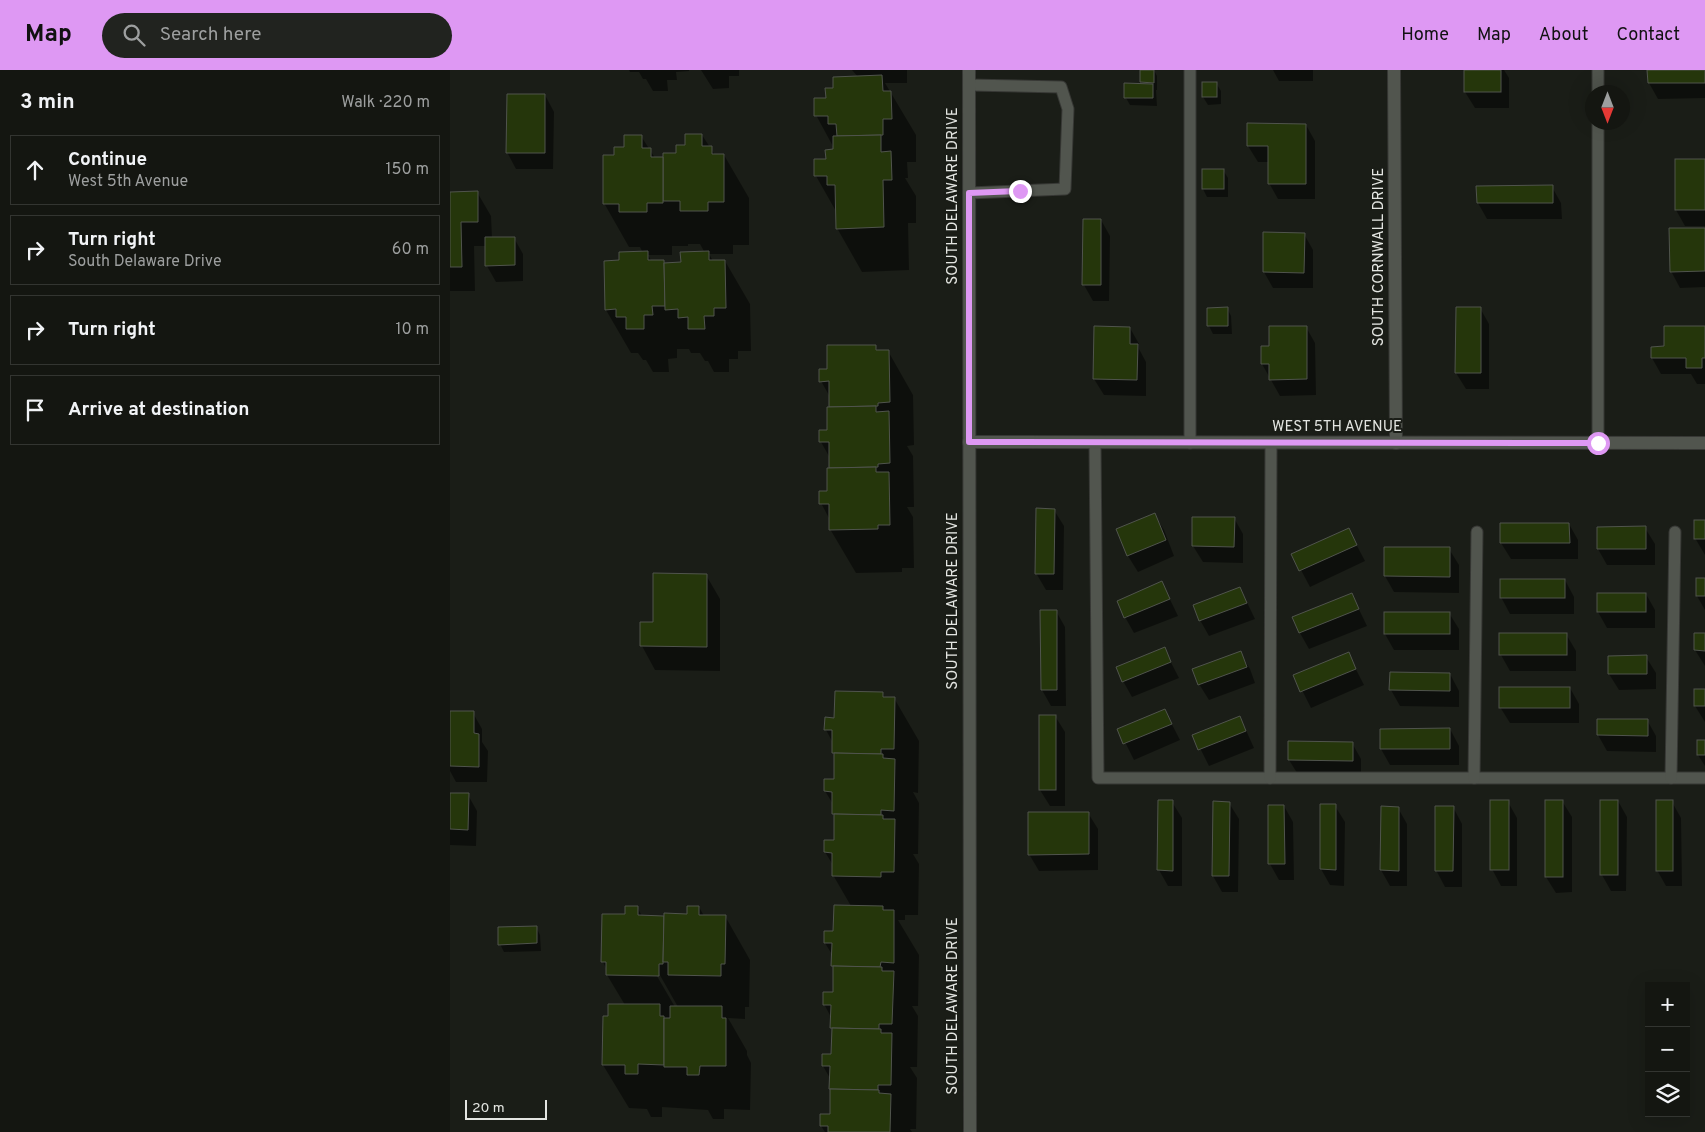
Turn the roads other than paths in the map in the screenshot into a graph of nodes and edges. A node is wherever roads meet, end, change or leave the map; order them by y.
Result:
1 (969, 70) edge
2 (1190, 70) edge
3 (1394, 70) edge
4 (1598, 70) edge
5 (969, 85) junction
6 (1598, 85) edge
7 (1598, 130) edge
8 (969, 193) junction
9 (969, 442) junction
10 (1095, 443) junction
11 (1190, 443) junction
12 (1271, 443) junction
13 (1396, 443) junction
14 (1598, 443) junction
15 (1705, 443) edge
16 (1477, 532) dead end
17 (1675, 532) dead end
18 (1270, 778) junction
19 (1474, 778) junction
20 (1671, 778) junction
21 (1705, 778) edge
22 (970, 1132) edge

1 - 5 street, SOUTH DELAWARE DRIVE
2 - 11 lane
3 - 13 street, SOUTH CORNWALL DRIVE
4 - 6 lane
5 - 8 street, SOUTH DELAWARE DRIVE
5 - 8 lane
7 - 14 lane
8 - 9 street, SOUTH DELAWARE DRIVE
9 - 10 street, WEST 5TH AVENUE
9 - 22 street, SOUTH DELAWARE DRIVE
10 - 11 street, WEST 5TH AVENUE
10 - 18 lane
11 - 12 street, WEST 5TH AVENUE
12 - 13 street, WEST 5TH AVENUE
12 - 18 lane
13 - 14 street, WEST 5TH AVENUE
14 - 15 street, WEST 5TH AVENUE
16 - 19 lane
17 - 20 lane
18 - 19 lane
19 - 20 lane
20 - 21 lane

